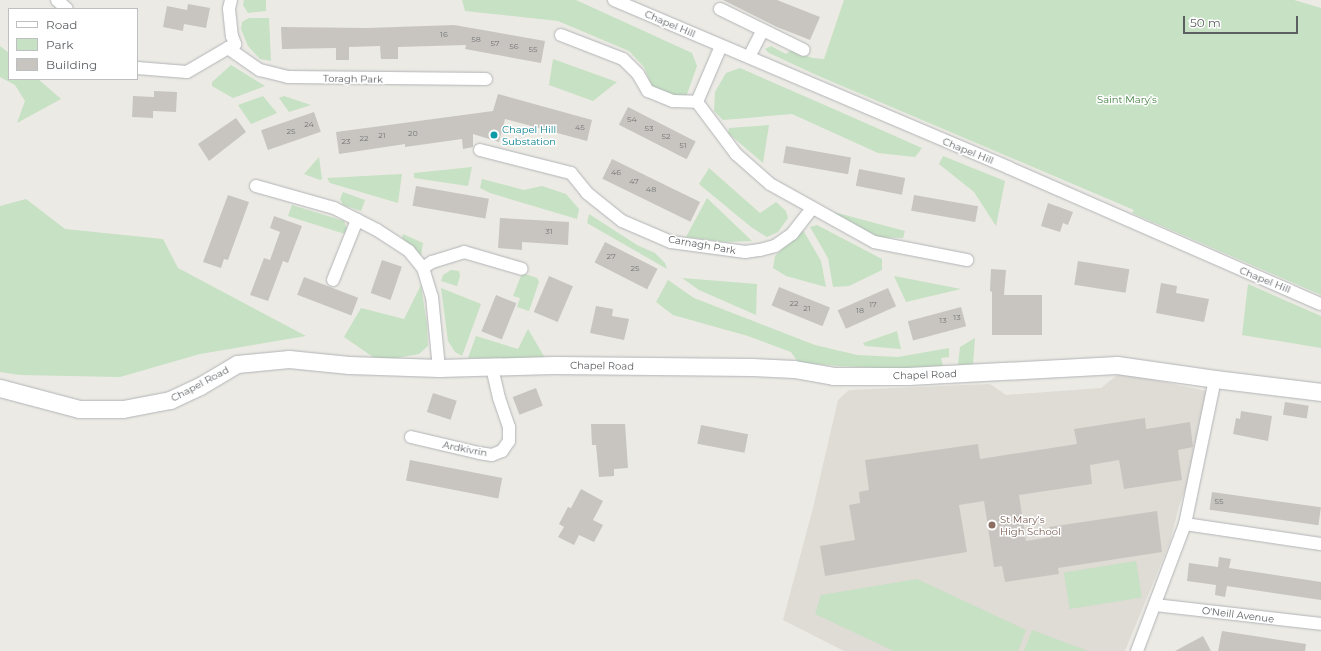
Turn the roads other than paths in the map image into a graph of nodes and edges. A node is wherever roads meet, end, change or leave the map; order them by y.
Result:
1 (57, 0) edge
2 (231, 0) edge
3 (614, 0) edge
4 (66, 8) edge
5 (720, 9) dead end
6 (764, 30) junction
7 (561, 35) dead end
8 (721, 46) junction
9 (228, 48) junction
10 (804, 50) dead end
11 (749, 57) junction
12 (138, 68) edge
13 (486, 79) dead end
14 (697, 102) junction
15 (480, 150) dead end
16 (256, 186) dead end
17 (812, 208) junction
18 (357, 220) junction
19 (967, 260) dead end
20 (423, 268) junction
21 (522, 269) dead end
22 (333, 280) dead end
23 (1321, 304) edge
24 (492, 367) junction
25 (439, 368) junction
26 (1215, 379) junction
27 (0, 388) edge
28 (1321, 392) edge
29 (411, 437) dead end
30 (1185, 524) junction
31 (1321, 544) edge
32 (1155, 605) junction
33 (1321, 624) edge
34 (1137, 651) edge

1 - 4 street
2 - 9 street
3 - 8 street, Chapel Hill
5 - 6 street
6 - 10 street
6 - 11 street
7 - 14 street
8 - 11 street, Chapel Hill
8 - 14 street
9 - 12 street
9 - 13 street, Toragh Park
11 - 23 street, Chapel Hill
14 - 17 street
15 - 17 street, Carnagh Park
16 - 18 street
17 - 19 street
18 - 20 street
18 - 22 street
20 - 21 street
20 - 25 street
24 - 25 street, Chapel Road
24 - 26 street, Chapel Road
24 - 29 street, Ardkivrin
25 - 27 street, Chapel Road
26 - 28 street, Chapel Road
26 - 30 street
30 - 31 street
30 - 32 street
32 - 33 street, O'Neill Avenue
32 - 34 street

